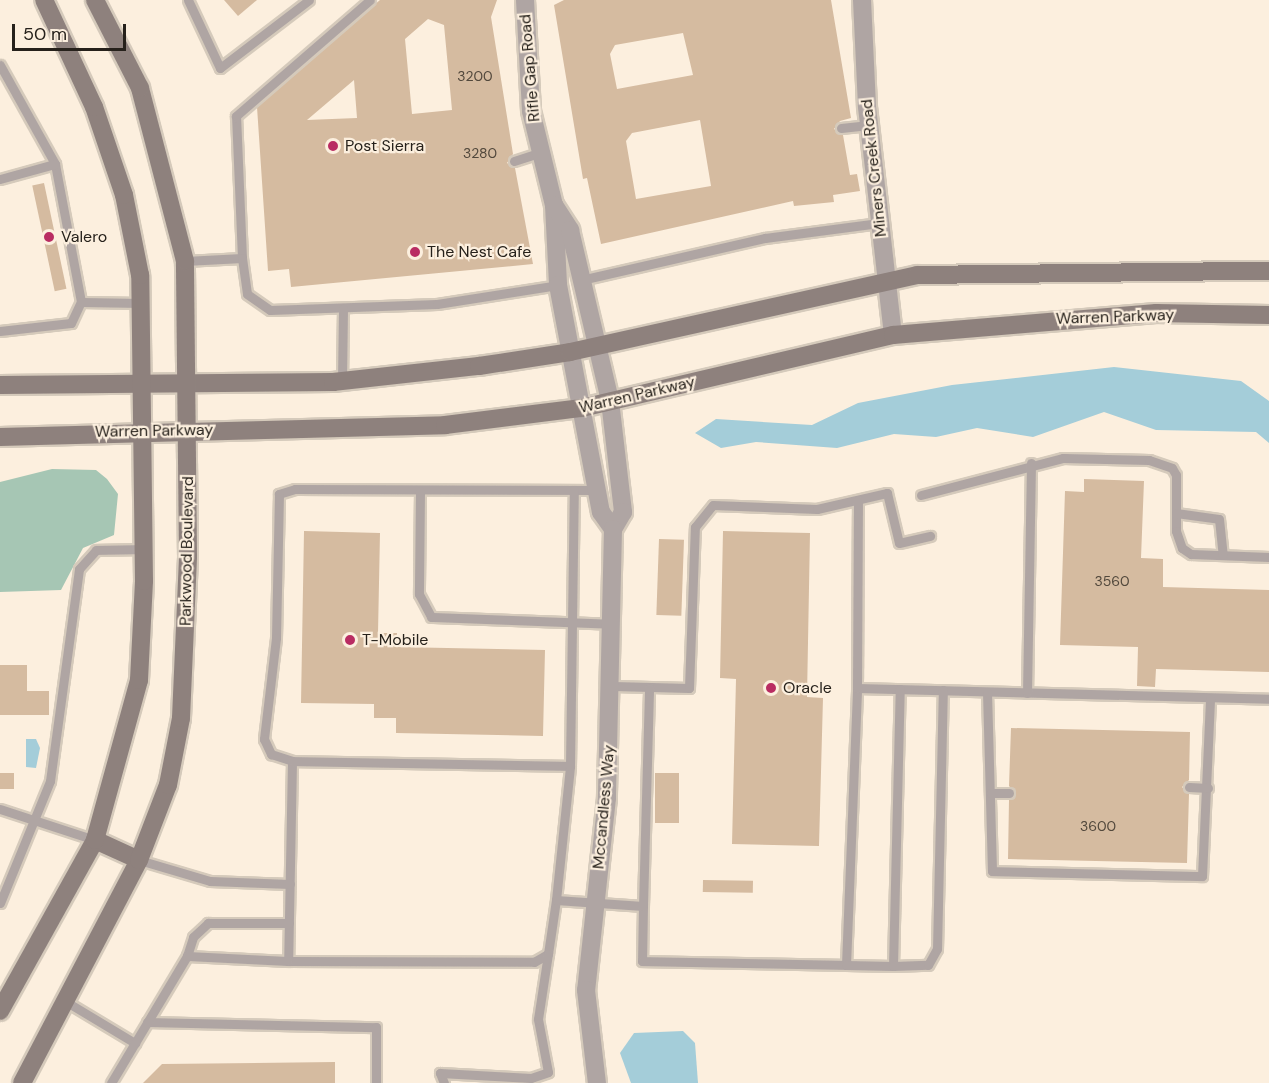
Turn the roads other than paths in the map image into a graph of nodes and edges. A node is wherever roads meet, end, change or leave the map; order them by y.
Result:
1 (44, 0) edge
2 (95, 0) edge
3 (188, 0) edge
4 (309, 0) edge
5 (370, 0) edge
6 (525, 0) edge
7 (862, 0) edge
8 (0, 65) edge
9 (869, 125) junction
10 (842, 128) dead end
11 (541, 153) junction
12 (514, 161) dead end
13 (55, 164) junction
14 (0, 179) edge
15 (554, 205) junction
16 (879, 224) junction
17 (242, 258) junction
18 (184, 261) junction
19 (1269, 271) edge
20 (581, 280) junction
21 (885, 280) junction
22 (558, 285) junction
23 (81, 302) junction
24 (142, 303) junction
25 (343, 308) junction
26 (1269, 315) edge
27 (0, 331) edge
28 (893, 335) junction
29 (596, 346) junction
30 (570, 352) junction
31 (342, 381) junction
32 (144, 382) junction
33 (188, 382) junction
34 (0, 385) edge
35 (610, 401) junction
36 (582, 408) junction
37 (188, 430) junction
38 (145, 431) junction
39 (0, 437) edge
40 (1032, 463) junction
41 (574, 490) junction
42 (597, 490) junction
43 (420, 491) junction
44 (921, 495) dead end
45 (858, 500) junction
46 (1176, 513) junction
47 (614, 529) junction
48 (930, 536) dead end
49 (143, 549) junction
50 (1223, 555) junction
51 (1269, 556) edge
52 (575, 623) junction
53 (612, 624) junction
54 (613, 687) junction
55 (649, 688) junction
56 (857, 688) junction
57 (900, 689) junction
58 (943, 690) junction
59 (987, 692) junction
60 (1027, 693) junction
61 (1210, 698) junction
62 (1269, 699) edge
63 (292, 761) junction
64 (570, 766) junction
65 (1189, 787) dead end
66 (1208, 788) junction
67 (991, 793) junction
68 (1009, 793) dead end
69 (0, 809) edge
70 (33, 818) junction
71 (95, 840) junction
72 (139, 860) junction
73 (290, 884) junction
74 (556, 900) junction
75 (594, 902) junction
76 (0, 903) edge
77 (643, 906) junction
78 (289, 923) junction
79 (548, 954) junction
80 (187, 956) junction
81 (288, 961) junction
82 (846, 965) junction
83 (893, 966) junction
84 (65, 1001) junction
85 (0, 1011) edge
86 (147, 1022) junction
87 (135, 1043) junction
88 (22, 1083) edge
89 (111, 1083) edge
90 (376, 1083) edge
91 (444, 1083) edge
92 (597, 1083) edge

1 - 24 main road
2 - 18 main road, Parkwood Boulevard
3 - 4 lane
5 - 17 lane
6 - 11 street, Rifle Gap Road
7 - 9 street, Miners Creek Road
8 - 13 lane
9 - 10 lane
9 - 16 street, Miners Creek Road
11 - 12 lane
11 - 15 street, Rifle Gap Road
13 - 14 lane
13 - 23 lane
15 - 20 street, Rifle Gap Road
15 - 22 street, Rifle Gap Road
16 - 20 lane
16 - 21 street, Miners Creek Road
17 - 18 lane
17 - 25 lane
18 - 33 main road, Parkwood Boulevard
19 - 21 main road
20 - 29 street, Rifle Gap Road
21 - 28 street, Miners Creek Road
21 - 29 main road
22 - 25 lane
22 - 30 street, Rifle Gap Road
23 - 24 lane
23 - 27 lane
24 - 32 main road
25 - 31 lane
26 - 28 main road, Warren Parkway
28 - 35 main road, Warren Parkway
29 - 30 main road
29 - 35 street, Rifle Gap Road
30 - 31 main road
30 - 36 street, Rifle Gap Road
31 - 33 main road
32 - 33 main road
32 - 34 main road
32 - 38 main road
33 - 37 main road, Parkwood Boulevard
35 - 36 main road, Warren Parkway
35 - 47 street, Mccandless Way
36 - 37 main road, Warren Parkway
36 - 42 street
37 - 38 main road, Warren Parkway
37 - 72 main road, Parkwood Boulevard
38 - 39 main road, Warren Parkway
38 - 49 main road
40 - 44 lane
40 - 46 lane
40 - 60 lane
41 - 42 lane
41 - 43 lane
41 - 52 lane
42 - 47 street
43 - 52 lane
43 - 63 lane
45 - 48 lane
45 - 55 lane
45 - 56 lane
46 - 50 lane
46 - 50 lane
47 - 53 street, Mccandless Way
49 - 70 lane
49 - 71 main road
50 - 51 lane
52 - 53 lane
52 - 64 lane
53 - 54 street, Mccandless Way
54 - 55 lane
54 - 75 street, Mccandless Way
55 - 77 lane
56 - 57 lane
56 - 82 lane
57 - 58 lane
57 - 83 lane
58 - 59 lane
58 - 83 lane
59 - 60 lane
59 - 67 lane
60 - 61 lane
61 - 62 lane
61 - 66 lane
63 - 64 lane
63 - 73 lane
64 - 74 lane
65 - 66 lane
66 - 67 lane
67 - 68 lane
69 - 70 lane
70 - 71 lane
70 - 76 lane
71 - 72 main road
71 - 85 main road
72 - 73 lane
72 - 84 main road, Parkwood Boulevard
73 - 78 lane
74 - 75 lane
74 - 79 lane
75 - 77 lane
75 - 92 street, Mccandless Way
77 - 82 lane
78 - 80 lane
78 - 81 lane
79 - 81 lane
79 - 91 lane
80 - 81 lane
80 - 86 lane
82 - 83 lane
84 - 87 lane
84 - 88 main road, Parkwood Boulevard
86 - 87 lane
86 - 90 lane
87 - 89 lane

